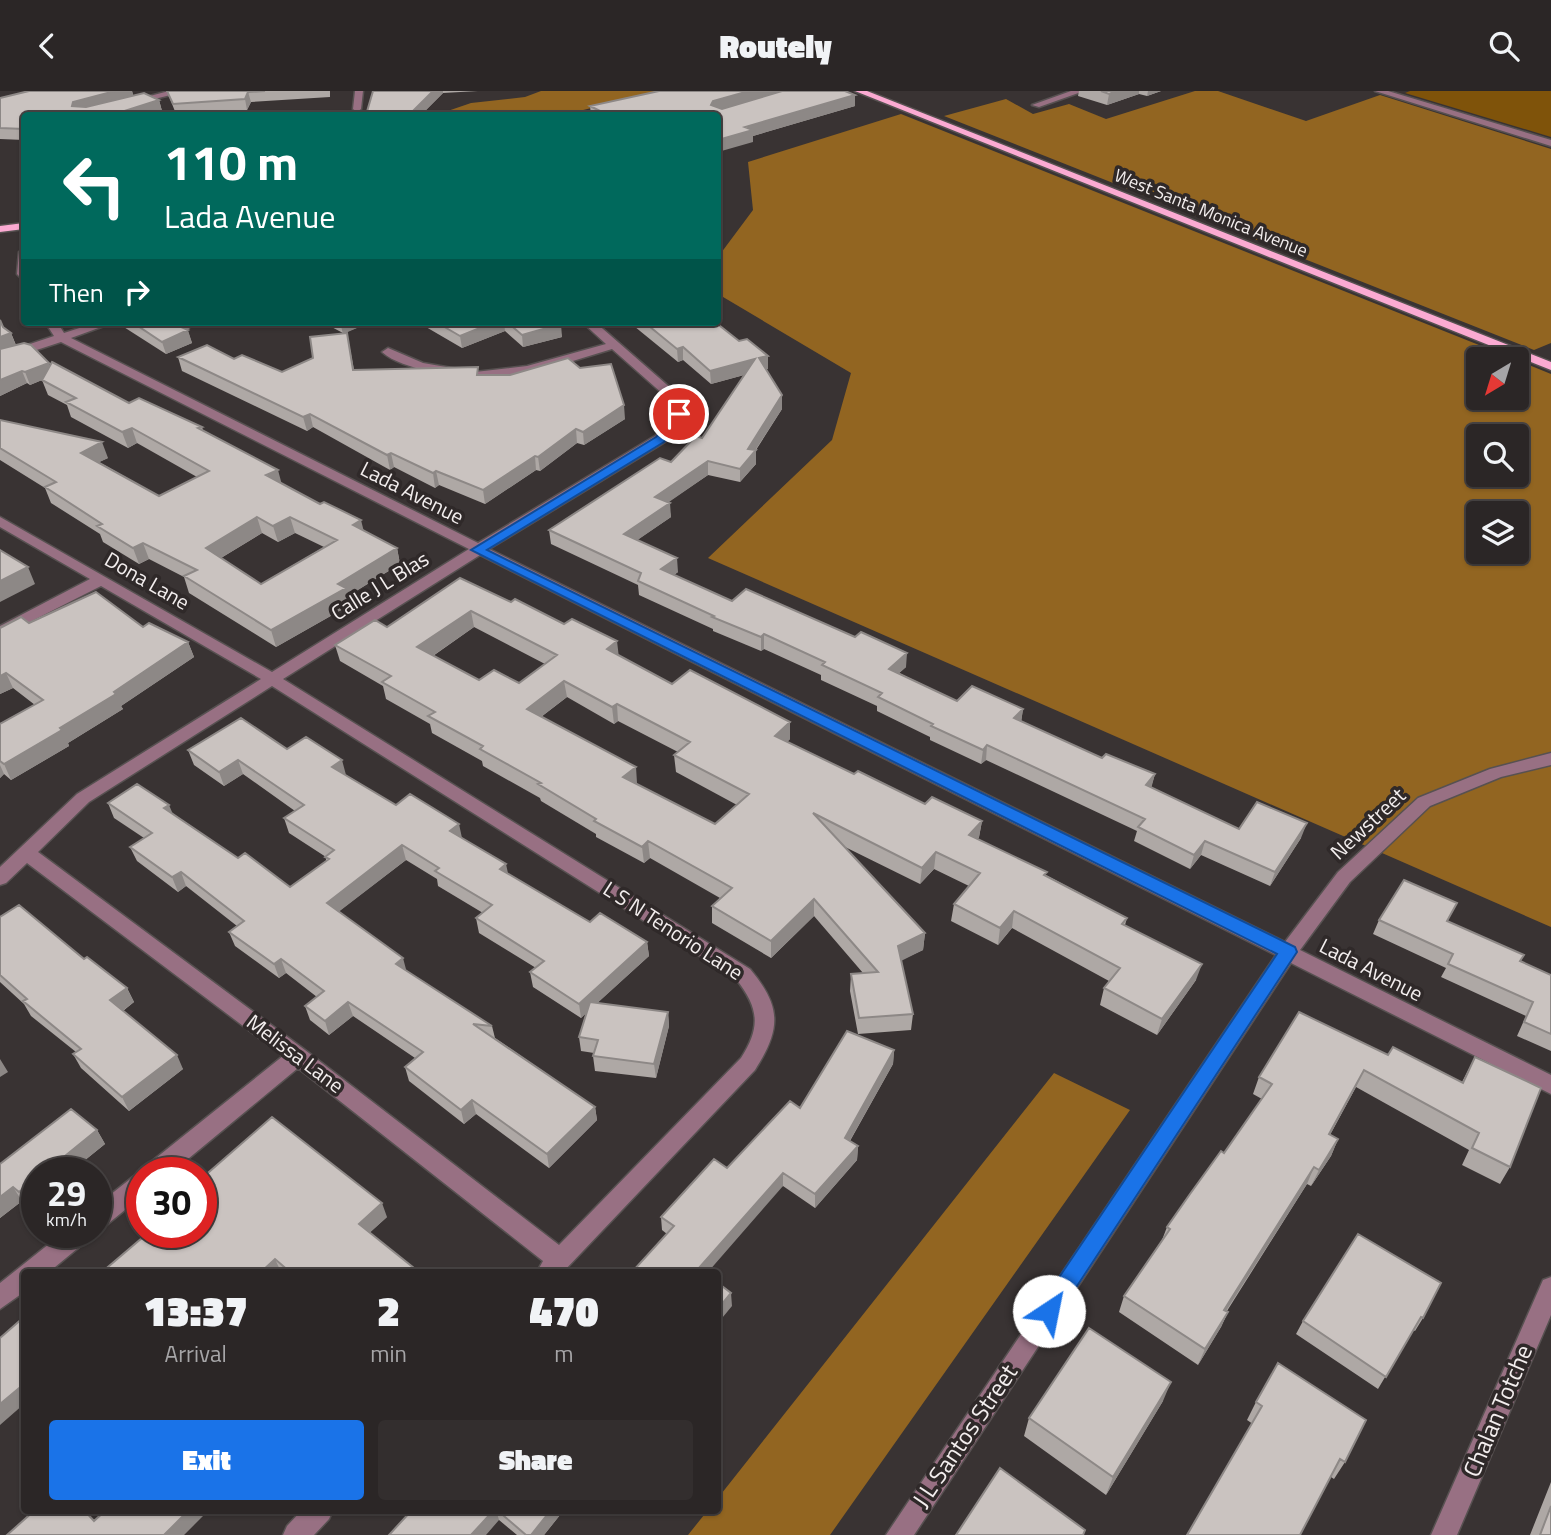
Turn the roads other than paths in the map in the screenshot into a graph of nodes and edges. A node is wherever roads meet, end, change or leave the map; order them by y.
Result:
1 (183, 91) edge
2 (359, 91) edge
3 (859, 91) edge
4 (1080, 91) edge
5 (1379, 91) edge
6 (1036, 105) dead end
7 (358, 109) dead end
8 (92, 112) edge
9 (1551, 143) edge
10 (21, 226) edge
11 (0, 229) edge
12 (53, 326) edge
13 (96, 326) edge
14 (592, 326) edge
15 (60, 337) junction
16 (613, 345) junction
17 (388, 352) dead end
18 (0, 358) edge
19 (1551, 366) edge
20 (0, 521) edge
21 (477, 550) junction
22 (102, 579) junction
23 (0, 632) edge
24 (272, 679) junction
25 (1551, 759) edge
26 (27, 853) junction
27 (0, 878) edge
28 (1288, 952) junction
29 (298, 1056) junction
30 (1551, 1085) edge
31 (175, 1157) edge
32 (126, 1196) edge
33 (112, 1207) edge
34 (61, 1248) edge
35 (554, 1266) edge
36 (36, 1269) edge
37 (21, 1280) edge
38 (1551, 1288) edge
39 (0, 1298) edge
40 (316, 1514) edge
41 (296, 1535) edge
42 (899, 1535) edge
43 (1444, 1535) edge

1 - 8 street
2 - 7 street
3 - 19 main road, West Santa Monica Avenue
4 - 6 street
5 - 9 street
10 - 11 main road
12 - 15 street
13 - 15 street
14 - 16 street, Calle J L Blas
15 - 18 street
15 - 21 street, Lada Avenue
16 - 17 street
16 - 21 street, Calle J L Blas
20 - 22 street, Dona Lane
21 - 24 street, Calle J L Blas
21 - 28 street, Lada Avenue
22 - 23 street
22 - 24 street, Dona Lane
24 - 26 street, Calle J L Blas
24 - 35 street, L S N Tenorio Lane
25 - 28 street, Newstreet
26 - 27 street, Calle J L Blas
26 - 29 street, Melissa Lane
28 - 30 street, Lada Avenue
28 - 42 street, J L Santos Street
29 - 31 street
29 - 35 street, Melissa Lane
32 - 33 street
34 - 36 street
37 - 39 street
38 - 43 street, Chalan Totche
40 - 41 street

